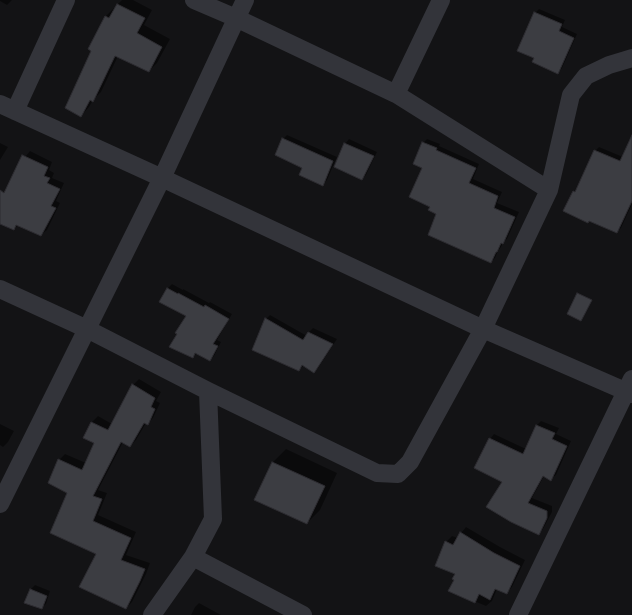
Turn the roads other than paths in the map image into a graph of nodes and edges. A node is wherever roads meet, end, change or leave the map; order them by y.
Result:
1 (66, 0) edge
2 (194, 0) edge
3 (245, 0) edge
4 (441, 0) edge
5 (236, 18) junction
6 (632, 58) edge
7 (396, 94) junction
8 (7, 107) edge
9 (162, 178) junction
10 (549, 190) junction
11 (0, 289) edge
12 (87, 329) junction
13 (483, 329) junction
14 (630, 388) edge
15 (208, 391) junction
16 (0, 504) edge
17 (193, 557) junction
18 (152, 615) edge
19 (303, 615) edge
20 (518, 615) edge

1 - 8 street
2 - 5 street
3 - 5 street
4 - 7 street
5 - 7 street
5 - 9 street
6 - 10 street
7 - 10 street
8 - 9 street
9 - 12 street
9 - 13 street
10 - 13 street
11 - 12 street
12 - 15 street
12 - 16 street
13 - 14 street
13 - 15 street
14 - 20 street
15 - 17 street
17 - 18 street
17 - 19 street

